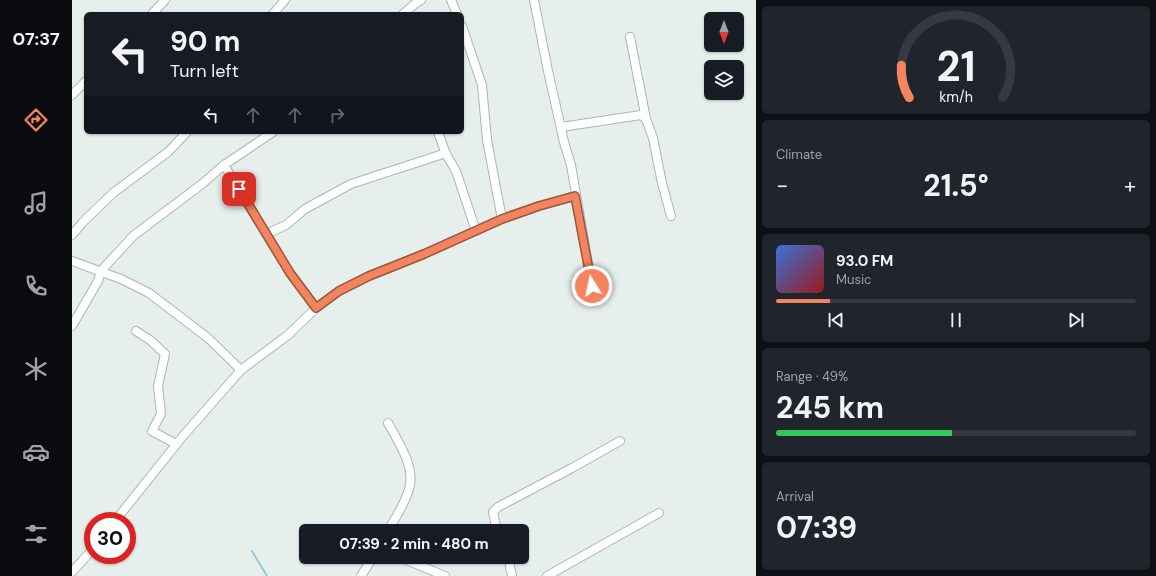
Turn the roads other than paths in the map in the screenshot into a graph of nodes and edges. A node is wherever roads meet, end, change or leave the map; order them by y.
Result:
1 (165, 0) edge
2 (285, 0) edge
3 (421, 0) edge
4 (451, 0) edge
5 (534, 0) edge
6 (154, 12) edge
7 (275, 12) edge
8 (405, 12) edge
9 (456, 12) edge
10 (464, 32) edge
11 (630, 36) dead end
12 (84, 83) edge
13 (72, 95) edge
14 (646, 119) junction
15 (560, 127) junction
16 (185, 134) edge
17 (270, 134) edge
18 (439, 134) edge
19 (446, 154) junction
20 (224, 165) junction
21 (575, 196) junction
22 (672, 216) dead end
23 (502, 219) junction
24 (476, 231) junction
25 (266, 234) junction
26 (72, 235) edge
27 (72, 261) edge
28 (101, 271) junction
29 (594, 299) dead end
30 (316, 308) junction
31 (72, 326) edge
32 (136, 331) dead end
33 (241, 370) junction
34 (388, 423) dead end
35 (620, 441) dead end
36 (176, 444) junction
37 (122, 512) edge
38 (659, 513) dead end
39 (392, 524) edge
40 (496, 524) edge
41 (84, 559) edge
42 (369, 564) edge
43 (416, 564) edge
44 (509, 564) edge
45 (72, 572) edge
46 (361, 576) edge
47 (444, 576) edge
48 (512, 576) edge
49 (547, 576) edge

1 - 6 street
2 - 7 street
3 - 8 street
4 - 9 street
5 - 15 street
10 - 23 street
11 - 14 street
12 - 13 street
14 - 15 street
14 - 22 street
15 - 21 street
16 - 26 street
17 - 20 street
18 - 19 street
19 - 24 street
19 - 25 street
20 - 25 street
20 - 28 street
21 - 23 street
21 - 29 street
23 - 24 street
24 - 30 street
25 - 30 street
27 - 28 street
28 - 31 street
28 - 33 street
30 - 33 street
32 - 36 street
33 - 36 street
34 - 39 street
35 - 40 street
36 - 37 street
38 - 49 street
41 - 45 street
42 - 46 street
43 - 47 street
44 - 48 street

